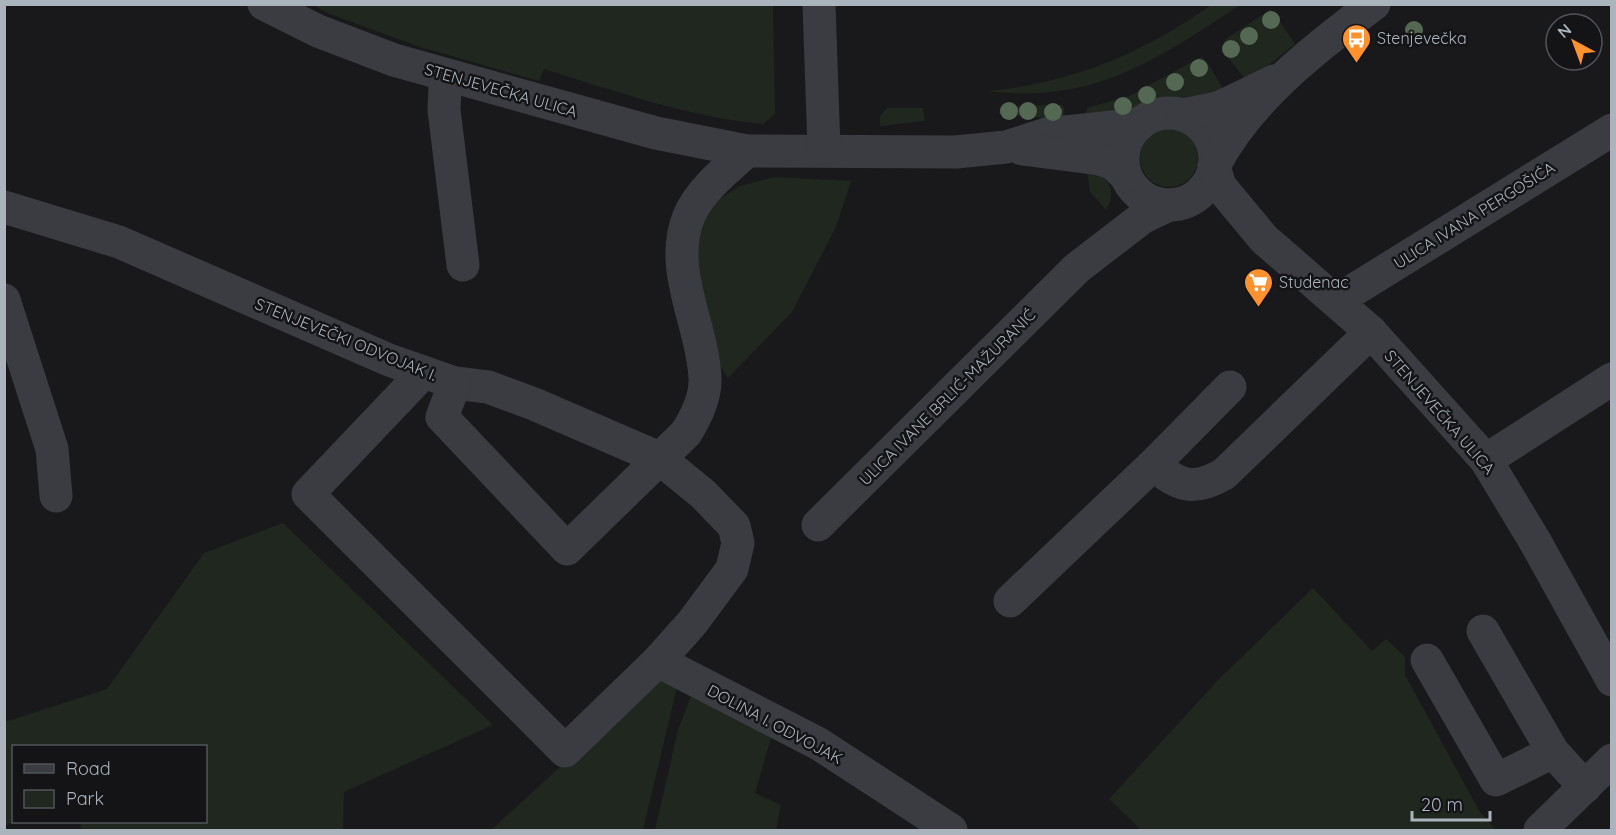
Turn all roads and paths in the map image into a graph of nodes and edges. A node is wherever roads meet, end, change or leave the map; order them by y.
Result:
1 (264, 4) edge
2 (819, 4) edge
3 (1374, 4) edge
4 (1336, 17) edge
5 (449, 76) junction
6 (1284, 76) junction
7 (1183, 115) junction
8 (1140, 124) junction
9 (1611, 130) edge
10 (1006, 147) junction
11 (824, 149) junction
12 (747, 151) junction
13 (1214, 166) junction
14 (1127, 178) junction
15 (1175, 204) junction
16 (4, 207) edge
17 (1264, 239) junction
18 (463, 265) dead end
19 (1077, 268) junction
20 (4, 300) edge
21 (1336, 301) junction
22 (1371, 332) junction
23 (423, 373) junction
24 (1611, 379) edge
25 (456, 383) junction
26 (1230, 387) dead end
27 (659, 458) junction
28 (1485, 460) junction
29 (1153, 465) junction
30 (56, 496) dead end
31 (818, 525) dead end
32 (1010, 601) dead end
33 (1483, 631) dead end
34 (1427, 660) dead end
35 (658, 661) junction
36 (1611, 680) edge
37 (1553, 752) junction
38 (1611, 760) edge
39 (1585, 787) junction
40 (951, 831) edge
41 (1540, 831) edge

1 - 5 street, STENJEVEČKA ULICA
2 - 11 street
3 - 4 street
4 - 6 street
5 - 12 street, STENJEVEČKA ULICA
5 - 18 street
6 - 7 street
6 - 13 street
7 - 8 street
7 - 13 street
8 - 10 street, STENJEVEČKA ULICA
8 - 14 street
9 - 21 street, ULICA IVANA PERGOŠIĆA
10 - 11 street, STENJEVEČKA ULICA
10 - 14 street, STENJEVEČKA ULICA
11 - 12 street, STENJEVEČKA ULICA
12 - 27 street
13 - 15 street
13 - 17 street, STENJEVEČKA ULICA
14 - 15 street
14 - 19 street, ULICA IVANE BRLIĆ-MAŽURANIĆ
15 - 17 street, STENJEVEČKA ULICA
15 - 19 street, ULICA IVANE BRLIĆ-MAŽURANIĆ
16 - 23 street, STENJEVEČKI ODVOJAK I.
17 - 21 street, STENJEVEČKA ULICA
19 - 31 street, ULICA IVANE BRLIĆ-MAŽURANIĆ
20 - 30 street
21 - 22 street, STENJEVEČKA ULICA
22 - 28 street, STENJEVEČKA ULICA
22 - 29 street
23 - 25 street, STENJEVEČKI ODVOJAK I.
23 - 35 street
24 - 28 street
25 - 27 street, STENJEVEČKI ODVOJAK I.
25 - 27 street
26 - 29 street
27 - 35 street, STENJEVEČKI ODVOJAK I.
28 - 36 street, STENJEVEČKA ULICA
29 - 32 street
33 - 37 street
34 - 37 street
35 - 40 street, DOLINA I. ODVOJAK
37 - 39 street
38 - 39 street
39 - 41 street

